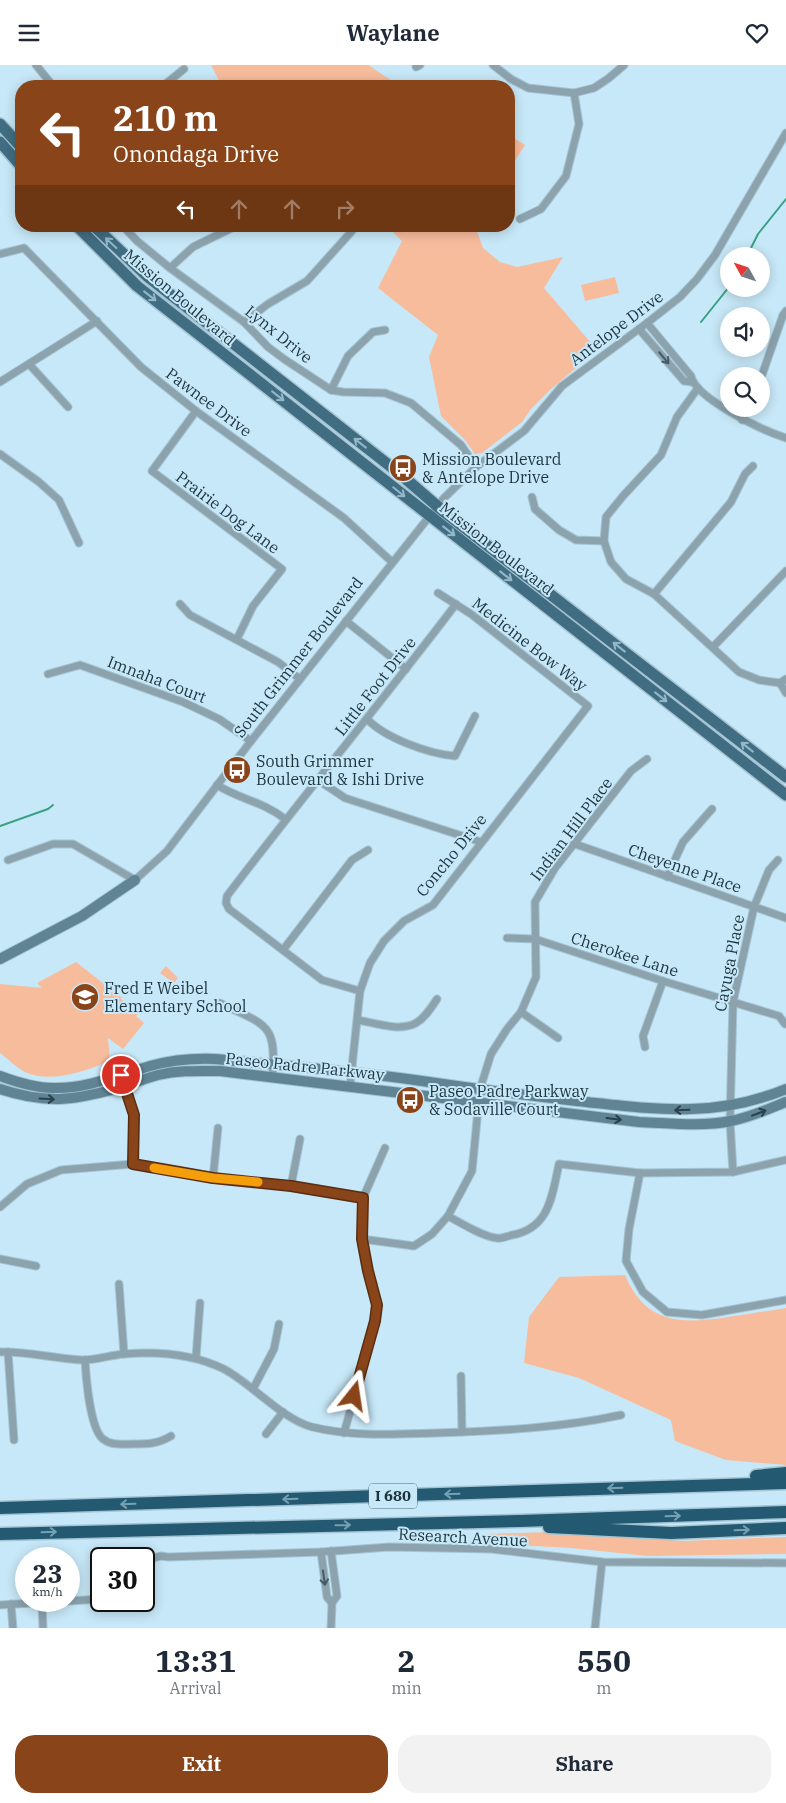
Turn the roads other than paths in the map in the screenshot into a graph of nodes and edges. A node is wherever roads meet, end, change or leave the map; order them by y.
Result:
1 (36, 65) edge
2 (494, 65) edge
3 (623, 65) edge
4 (184, 69) dead end
5 (48, 80) edge
6 (170, 80) edge
7 (513, 80) edge
8 (515, 81) edge
9 (574, 93) junction
10 (0, 124) edge
11 (786, 133) edge
12 (15, 140) edge
13 (0, 142) edge
14 (15, 159) edge
15 (520, 219) dead end
16 (83, 232) edge
17 (100, 232) edge
18 (129, 232) edge
19 (224, 232) edge
20 (351, 232) edge
21 (0, 254) edge
22 (170, 268) junction
23 (786, 311) edge
24 (97, 321) junction
25 (244, 322) junction
26 (647, 323) junction
27 (640, 329) junction
28 (385, 330) dead end
29 (29, 364) junction
30 (765, 367) edge
31 (0, 382) edge
32 (692, 382) junction
33 (698, 388) junction
34 (332, 390) junction
35 (68, 407) dead end
36 (196, 411) junction
37 (743, 417) edge
38 (742, 420) junction
39 (786, 438) edge
40 (0, 455) edge
41 (753, 466) dead end
42 (476, 467) junction
43 (532, 497) dead end
44 (438, 506) junction
45 (430, 516) junction
46 (604, 541) junction
47 (80, 543) dead end
48 (392, 562) junction
49 (786, 571) edge
50 (438, 593) dead end
51 (654, 594) junction
52 (180, 604) dead end
53 (456, 604) junction
54 (346, 621) junction
55 (237, 639) junction
56 (713, 647) junction
57 (406, 669) junction
58 (48, 673) dead end
59 (300, 679) junction
60 (783, 681) edge
61 (786, 693) edge
62 (588, 706) joint
63 (475, 716) dead end
64 (367, 719) junction
65 (251, 741) junction
66 (647, 759) dead end
67 (786, 777) edge
68 (318, 780) junction
69 (217, 785) junction
70 (786, 795) edge
71 (712, 809) dead end
72 (285, 819) junction
73 (481, 842) junction
74 (575, 844) junction
75 (368, 849) dead end
76 (8, 860) dead end
77 (778, 860) dead end
78 (668, 877) junction
79 (135, 880) junction
80 (754, 907) junction
81 (786, 918) edge
82 (507, 938) dead end
83 (535, 939) junction
84 (283, 950) junction
85 (0, 959) edge
86 (663, 981) junction
87 (360, 991) junction
88 (437, 999) dead end
89 (733, 1002) junction
90 (220, 1003) dead end
91 (521, 1012) junction
92 (358, 1020) junction
93 (785, 1024) edge
94 (558, 1038) dead end
95 (645, 1047) dead end
96 (273, 1063) junction
97 (352, 1071) junction
98 (0, 1076) edge
99 (272, 1077) junction
100 (123, 1081) junction
101 (350, 1086) junction
102 (0, 1089) edge
103 (480, 1089) junction
104 (786, 1089) edge
105 (479, 1102) junction
106 (786, 1102) edge
107 (730, 1107) junction
108 (730, 1121) junction
109 (218, 1128) dead end
110 (300, 1139) dead end
111 (385, 1148) dead end
112 (786, 1160) edge
113 (133, 1164) junction
114 (733, 1172) junction
115 (640, 1173) junction
116 (213, 1178) junction
117 (291, 1186) junction
118 (363, 1198) junction
119 (0, 1207) edge
120 (448, 1216) junction
121 (362, 1239) junction
122 (0, 1259) edge
123 (36, 1266) dead end
124 (119, 1284) dead end
125 (786, 1300) edge
126 (200, 1303) dead end
127 (279, 1324) dead end
128 (4, 1352) edge
129 (124, 1354) junction
130 (196, 1358) junction
131 (84, 1360) junction
132 (461, 1376) dead end
133 (253, 1389) junction
134 (283, 1412) junction
135 (621, 1415) dead end
136 (462, 1432) junction
137 (344, 1433) junction
138 (266, 1434) dead end
139 (170, 1436) dead end
140 (14, 1440) dead end
141 (786, 1473) edge
142 (786, 1483) edge
143 (650, 1487) junction
144 (0, 1508) edge
145 (786, 1512) edge
146 (520, 1521) junction
147 (786, 1529) edge
148 (0, 1534) edge
149 (331, 1551) junction
150 (320, 1552) junction
151 (155, 1558) edge
152 (602, 1562) junction
153 (786, 1563) edge
154 (332, 1603) junction
155 (11, 1604) junction
156 (15, 1604) edge
157 (0, 1605) edge
158 (42, 1612) edge
159 (13, 1628) edge
160 (43, 1628) edge
161 (331, 1628) edge
162 (595, 1628) edge

1 - 5 street
2 - 7 street
3 - 9 street
4 - 6 street
8 - 9 street
9 - 15 street
10 - 12 main road
11 - 26 street, Antelope Drive
13 - 14 main road
16 -> 45 main road, Mission Boulevard
44 -> 17 main road, Mission Boulevard
18 - 22 street, Lynx Drive
19 - 22 street
20 - 25 street
21 - 24 street, Pawnee Drive
22 - 25 street, Lynx Drive
23 - 30 street
24 - 29 street
24 - 36 street, Pawnee Drive
25 - 34 street, Lynx Drive
26 - 27 street, Antelope Drive
26 - 32 street
27 -> 32 street
27 - 42 street, Antelope Drive
28 - 34 street
29 - 31 street
29 - 35 street
32 - 33 street
33 - 38 street
33 - 46 street
34 - 42 street, Lynx Drive
36 - 48 street, Pawnee Drive
36 - 55 street, Prairie Dog Lane
37 - 38 street
38 - 39 street
40 - 47 street
41 - 51 street
42 - 44 street, Antelope Drive
43 - 46 street
44 - 45 street, Antelope Drive
67 -> 44 main road, Mission Boulevard
45 - 48 street, South Grimmer Boulevard
45 -> 70 main road, Mission Boulevard
46 - 51 street
48 - 54 street, South Grimmer Boulevard
49 - 56 street
50 - 53 street, Medicine Bow Way
51 - 56 street
52 - 55 street
53 - 57 street, Little Foot Drive
53 - 62 street, Medicine Bow Way
54 - 57 street
54 - 59 street, South Grimmer Boulevard
55 - 59 street
56 - 60 street
57 - 64 street, Little Foot Drive
58 - 65 street, Imnaha Court
59 - 65 street, South Grimmer Boulevard
60 - 61 street
62 - 73 street, Concho Drive
63 - 64 street
64 - 68 street, Little Foot Drive
65 - 69 street, South Grimmer Boulevard
66 - 74 street, Indian Hill Place
68 - 72 street, Little Foot Drive
68 - 73 street
69 - 72 street
69 - 79 street, South Grimmer Boulevard
71 - 78 street
72 - 84 street, Little Foot Drive
73 - 87 street, Concho Drive
74 - 78 street, Cheyenne Place
74 - 83 street, Indian Hill Place
75 - 84 street
76 - 79 street
77 - 80 street, Cayuga Place
78 - 80 street, Cheyenne Place
79 - 85 main road, South Grimmer Boulevard
80 - 81 street, Cheyenne Place
80 - 89 street, Cayuga Place
82 - 83 street, Cherokee Lane
83 - 86 street, Cherokee Lane
83 - 91 street, Indian Hill Place
84 - 87 street
86 - 89 street, Cherokee Lane
86 - 95 street
87 - 92 street, Concho Drive
88 - 92 street
89 - 93 street, Cherokee Lane
89 - 107 street, Cayuga Place
90 - 96 street
91 - 94 street
91 - 103 street, Indian Hill Place
92 - 97 street, Concho Drive
96 - 97 main road, Paseo Padre Parkway
96 - 99 street
96 - 100 main road, Paseo Padre Parkway
97 - 101 street, Concho Drive
97 - 103 main road, Paseo Padre Parkway
98 - 100 main road, Paseo Padre Parkway
99 - 100 main road, Paseo Padre Parkway
99 - 101 main road, Paseo Padre Parkway
102 -> 100 main road, Paseo Padre Parkway
100 - 113 street
101 - 105 main road, Paseo Padre Parkway
103 - 105 street, Indian Hill Place
107 -> 103 main road, Paseo Padre Parkway
104 - 107 main road, Paseo Padre Parkway
105 -> 108 main road, Paseo Padre Parkway
105 - 120 street, Indian Hill Place
108 -> 106 main road, Paseo Padre Parkway
107 - 108 street, Cayuga Place
108 - 114 street, Cayuga Place
109 - 116 street
110 - 117 street
111 - 118 street
112 - 114 street
113 - 116 street
113 - 119 street
114 - 115 street
115 - 120 street
115 - 125 street
116 - 117 street
117 - 118 street
118 - 121 street
120 - 121 street, Indian Hill Place
121 - 137 street
122 - 123 street
124 - 129 street
126 - 130 street
127 - 133 street
128 - 131 street
128 - 140 street
129 - 130 street
129 - 131 street
130 - 133 street
131 - 139 street
132 - 136 street
133 - 134 street
134 - 137 street
134 - 138 street
135 - 136 street
136 - 137 street
141 - 143 highway
142 - 143 highway, I 680
143 -> 144 highway, I 680
146 -> 145 highway, I 680
146 -> 147 highway
148 -> 146 highway, I 680
149 - 150 street, Research Avenue
149 - 152 street, Research Avenue
149 - 154 street
150 - 151 street, Research Avenue
150 -> 154 street
152 - 153 street, Research Avenue
152 - 162 street
154 - 161 street
155 - 156 street
155 - 157 street
155 - 159 street
158 - 160 street

